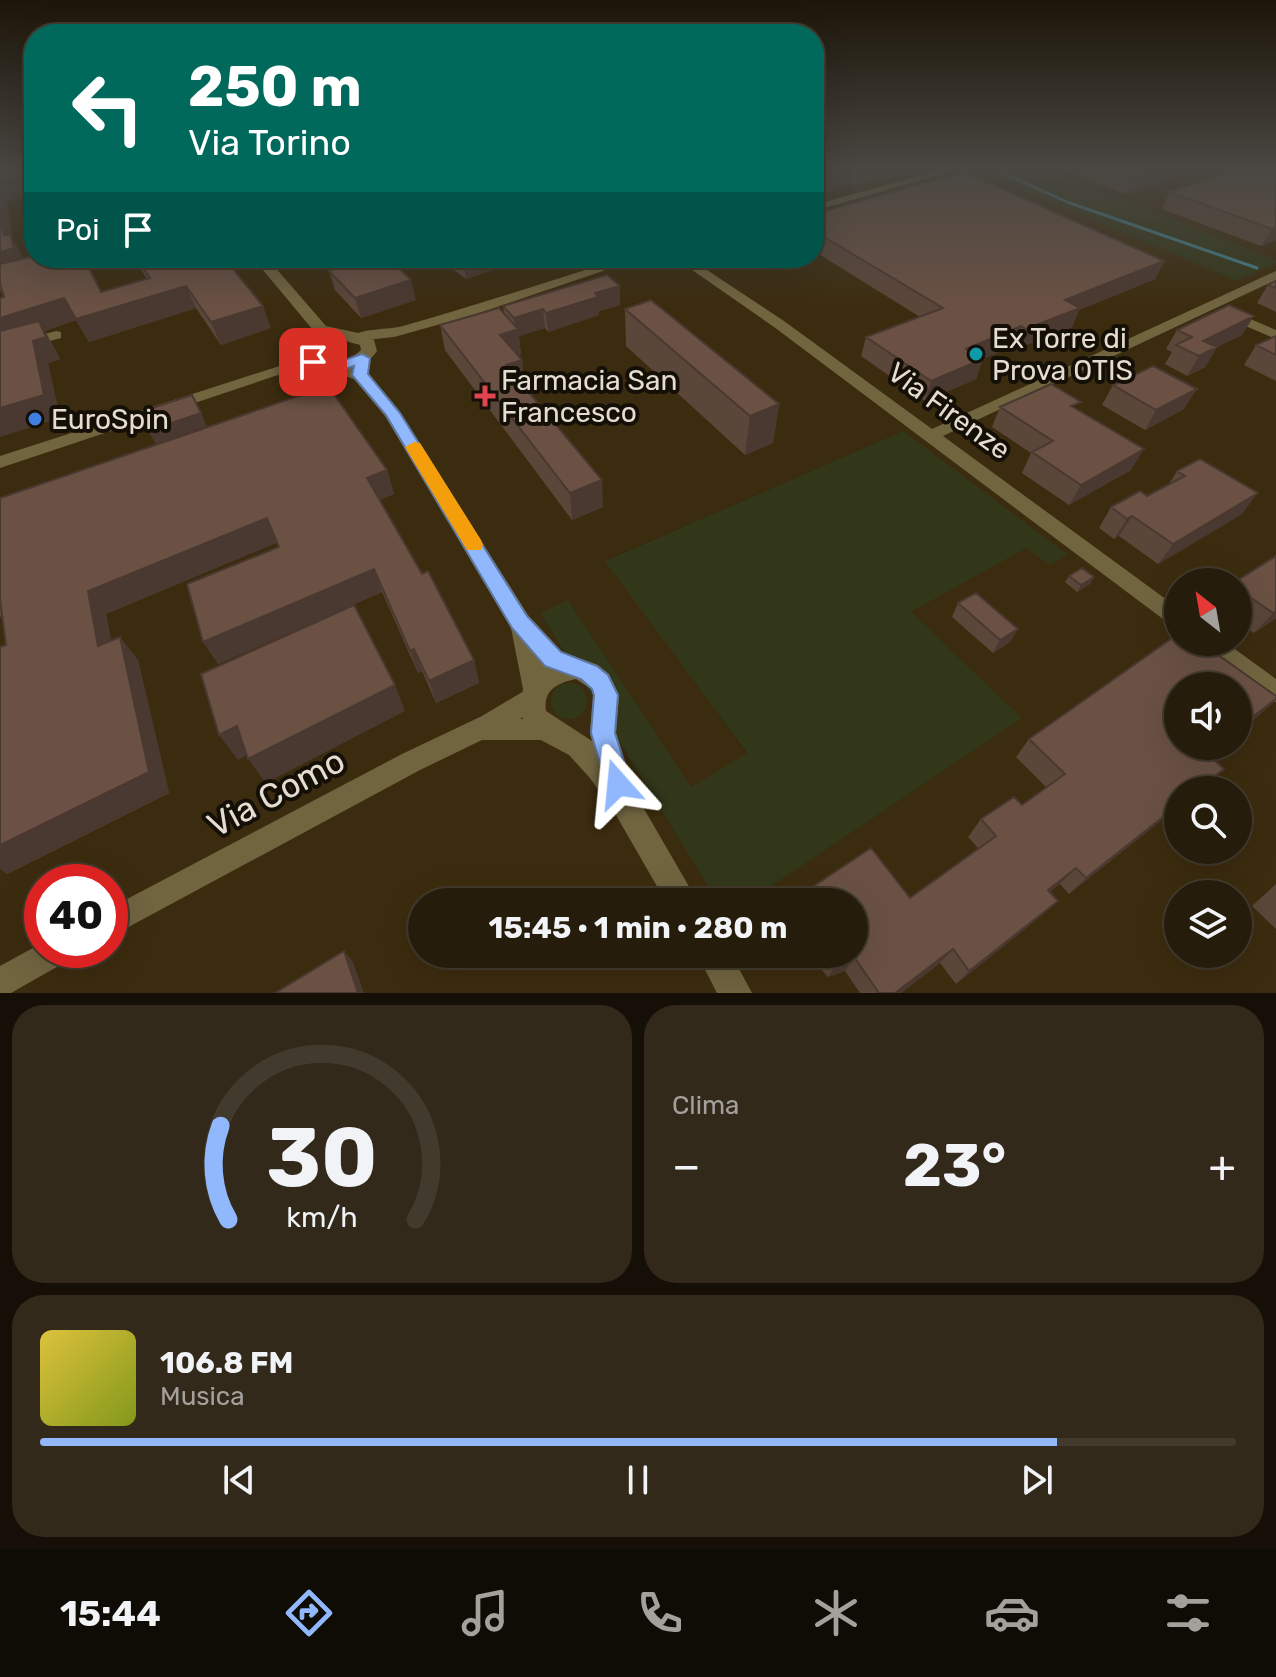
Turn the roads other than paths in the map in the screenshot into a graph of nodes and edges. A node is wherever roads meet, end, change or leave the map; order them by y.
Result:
1 (61, 268) edge
2 (266, 268) edge
3 (603, 268) edge
4 (696, 268) edge
5 (44, 272) edge
6 (1276, 275) edge
7 (1210, 305) junction
8 (56, 335) dead end
9 (1276, 335) edge
10 (0, 350) edge
11 (358, 351) junction
12 (321, 352) junction
13 (932, 435) junction
14 (0, 462) edge
15 (1164, 609) edge
16 (520, 622) junction
17 (1228, 656) edge
18 (573, 669) junction
19 (535, 692) junction
20 (1276, 692) edge
21 (604, 710) junction
22 (477, 730) junction
23 (553, 731) junction
24 (623, 799) junction
25 (675, 888) edge
26 (128, 913) edge
27 (26, 968) edge
28 (721, 968) edge
29 (0, 982) edge
30 (735, 993) edge

1 - 5 street
2 - 12 street
3 - 11 street
4 - 13 street, Via Firenze
6 - 7 street
7 - 9 street
7 - 13 street
8 - 10 street
11 - 12 street
11 - 12 street
11 - 16 street
12 - 14 street
13 - 15 street, Via Firenze
16 - 18 street
16 - 19 street
17 - 20 street
18 - 19 street
18 - 21 street
19 - 22 street, Via Como
19 - 23 street
21 - 23 street
21 - 24 street
22 - 23 street, Via Como
22 - 26 street, Via Como
23 - 24 street
24 - 25 street
27 - 29 street
28 - 30 street

